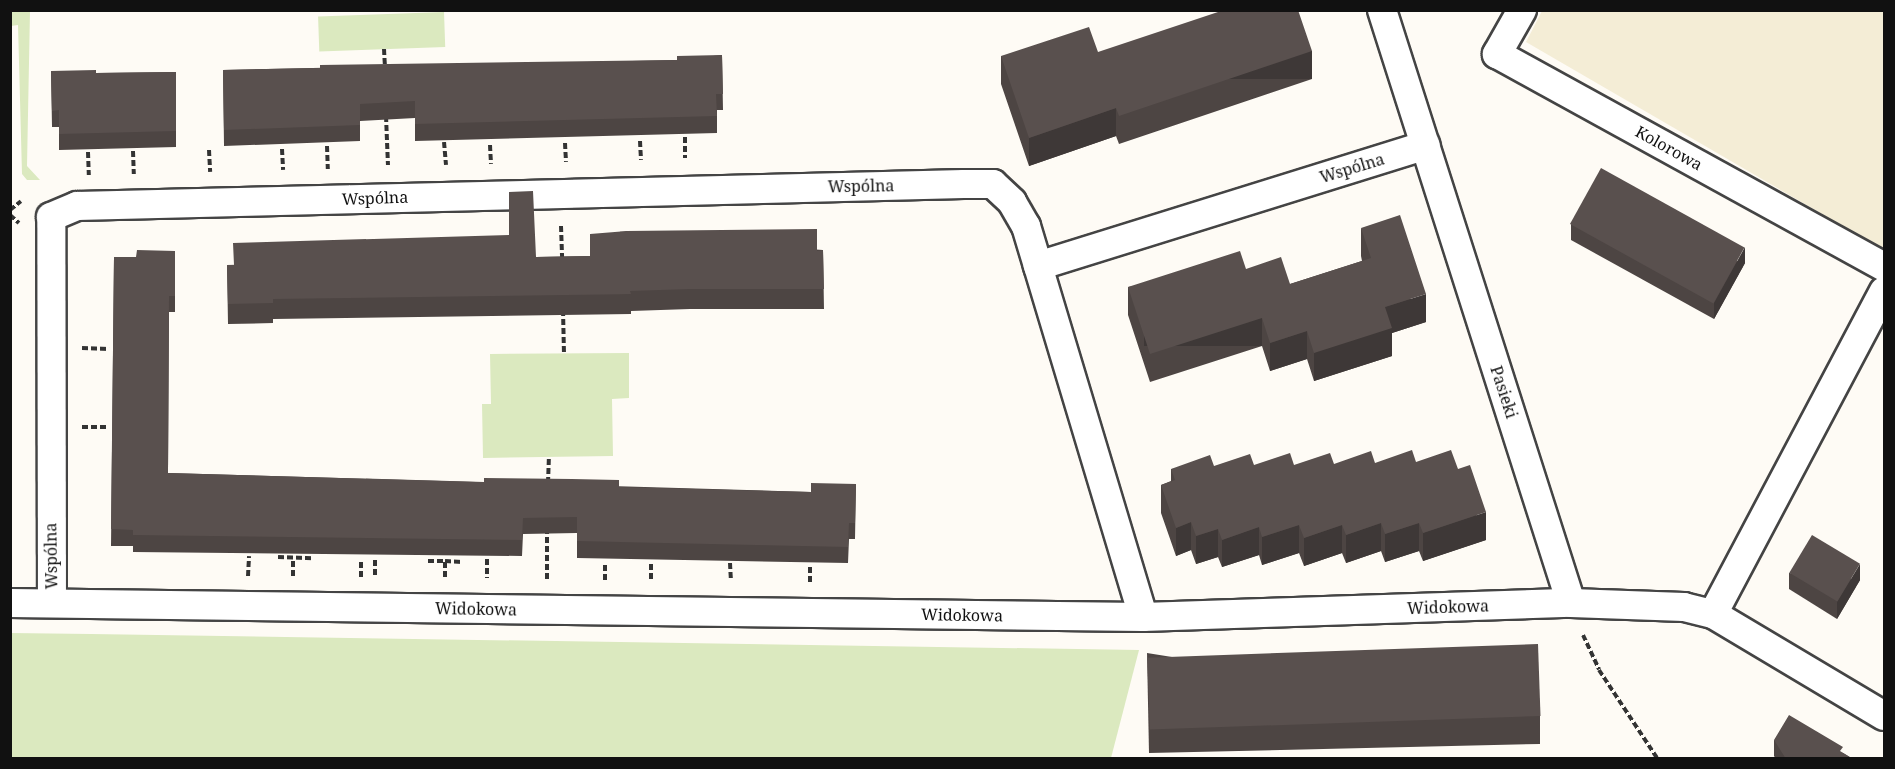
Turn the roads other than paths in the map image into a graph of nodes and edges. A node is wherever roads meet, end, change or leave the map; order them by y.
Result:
1 (1382, 10) edge
2 (1522, 10) edge
3 (1426, 145) junction
4 (1038, 266) junction
5 (1884, 267) edge
6 (1884, 291) edge
7 (10, 603) edge
8 (51, 603) junction
9 (1571, 603) junction
10 (1713, 614) junction
11 (1143, 617) junction
12 (1884, 716) edge

1 - 3 street, Pasieki
2 - 5 street, Kolorowa
3 - 4 street, Wspólna
3 - 9 street, Pasieki
4 - 8 street, Wspólna
4 - 11 street, Wspólna
6 - 10 street
7 - 8 street, Widokowa
8 - 11 street, Widokowa
9 - 10 street, Widokowa
9 - 11 street, Widokowa
10 - 12 street, Widokowa

